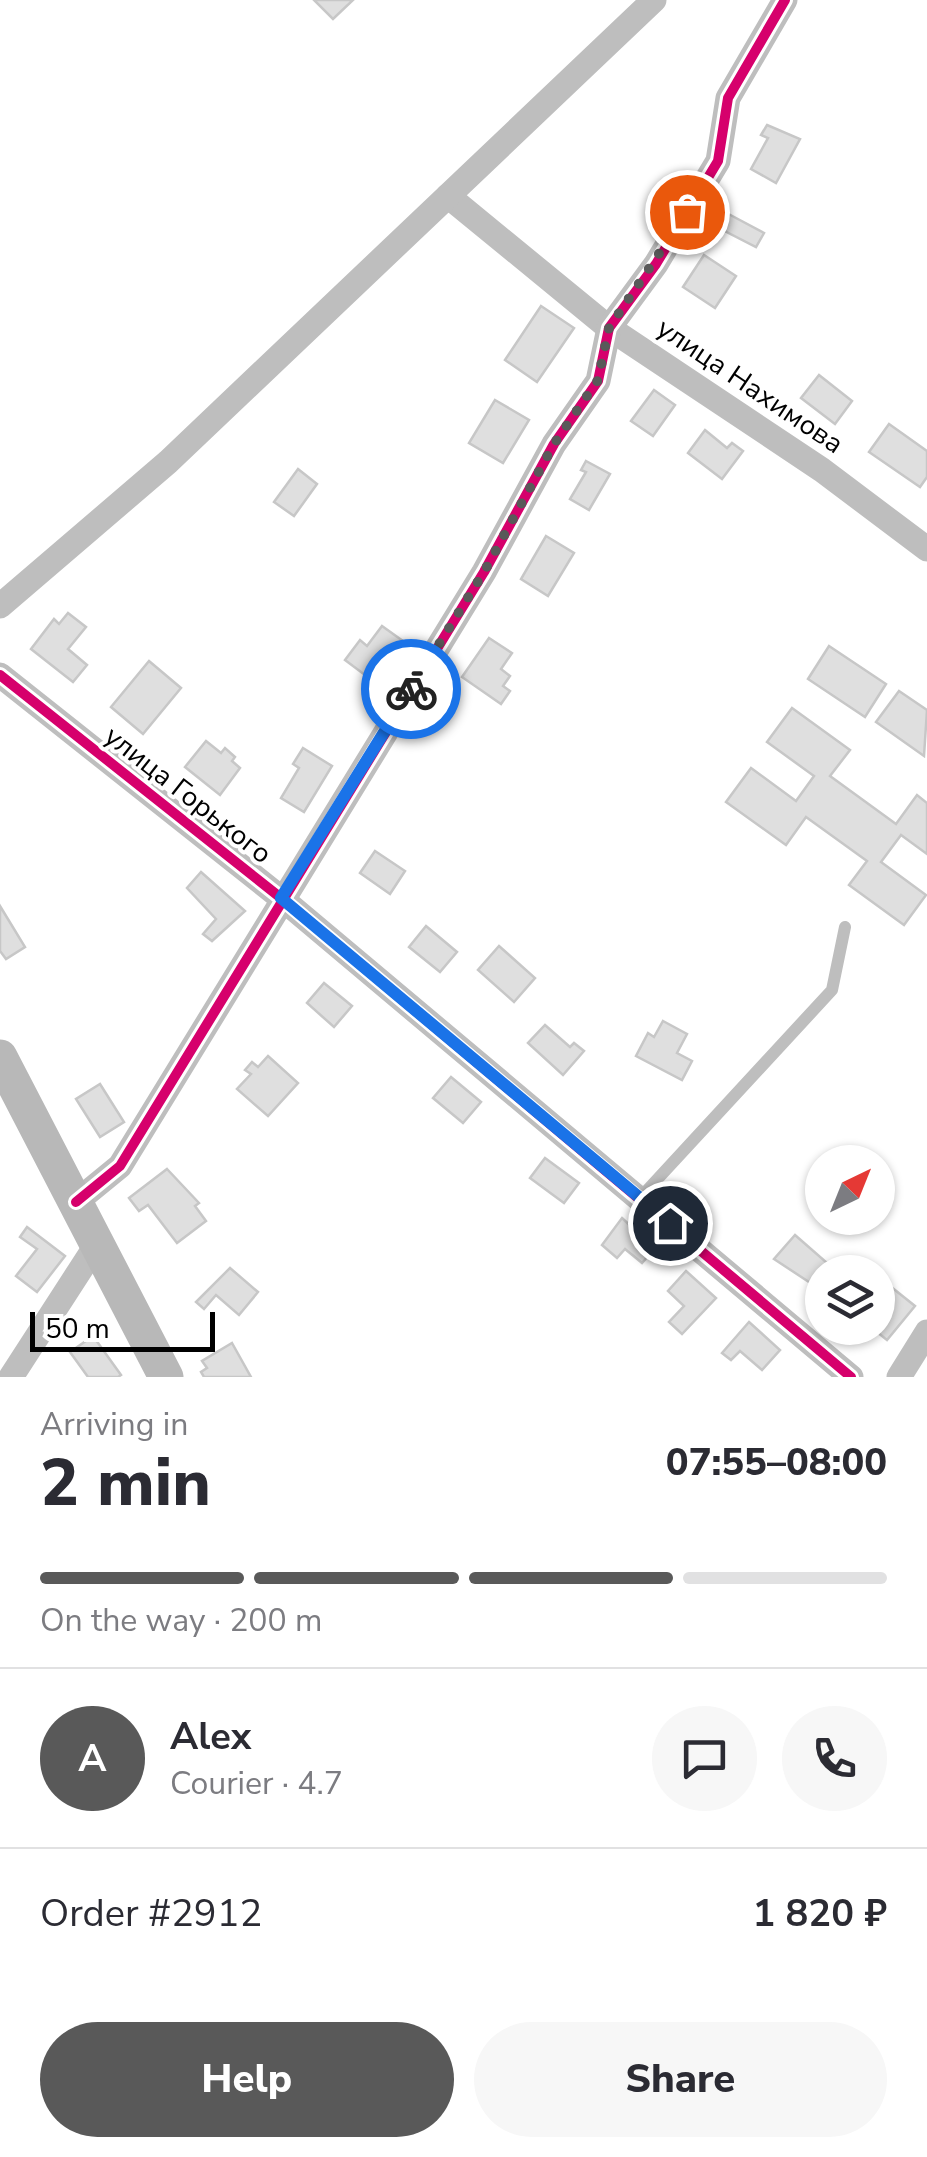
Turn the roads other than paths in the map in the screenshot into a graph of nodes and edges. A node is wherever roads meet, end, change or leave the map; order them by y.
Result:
1 (654, 0) edge
2 (785, 0) edge
3 (448, 196) junction
4 (609, 328) junction
5 (927, 550) edge
6 (0, 606) edge
7 (0, 675) edge
8 (281, 898) junction
9 (846, 927) dead end
10 (0, 1057) edge
11 (640, 1198) junction
12 (76, 1202) junction
13 (97, 1244) junction
14 (927, 1332) edge
15 (11, 1377) edge
16 (166, 1377) edge
17 (851, 1377) edge
18 (900, 1377) edge

1 - 3 street
2 - 4 street
3 - 4 street, улица Нахимова
3 - 6 street
4 - 5 street, улица Нахимова
4 - 8 street
7 - 8 street, улица Горького
8 - 11 street, улица Горького
8 - 12 street
9 - 11 lane
10 - 12 main road
11 - 17 street, улица Горького
12 - 13 main road
13 - 15 street
13 - 16 main road
14 - 18 street

